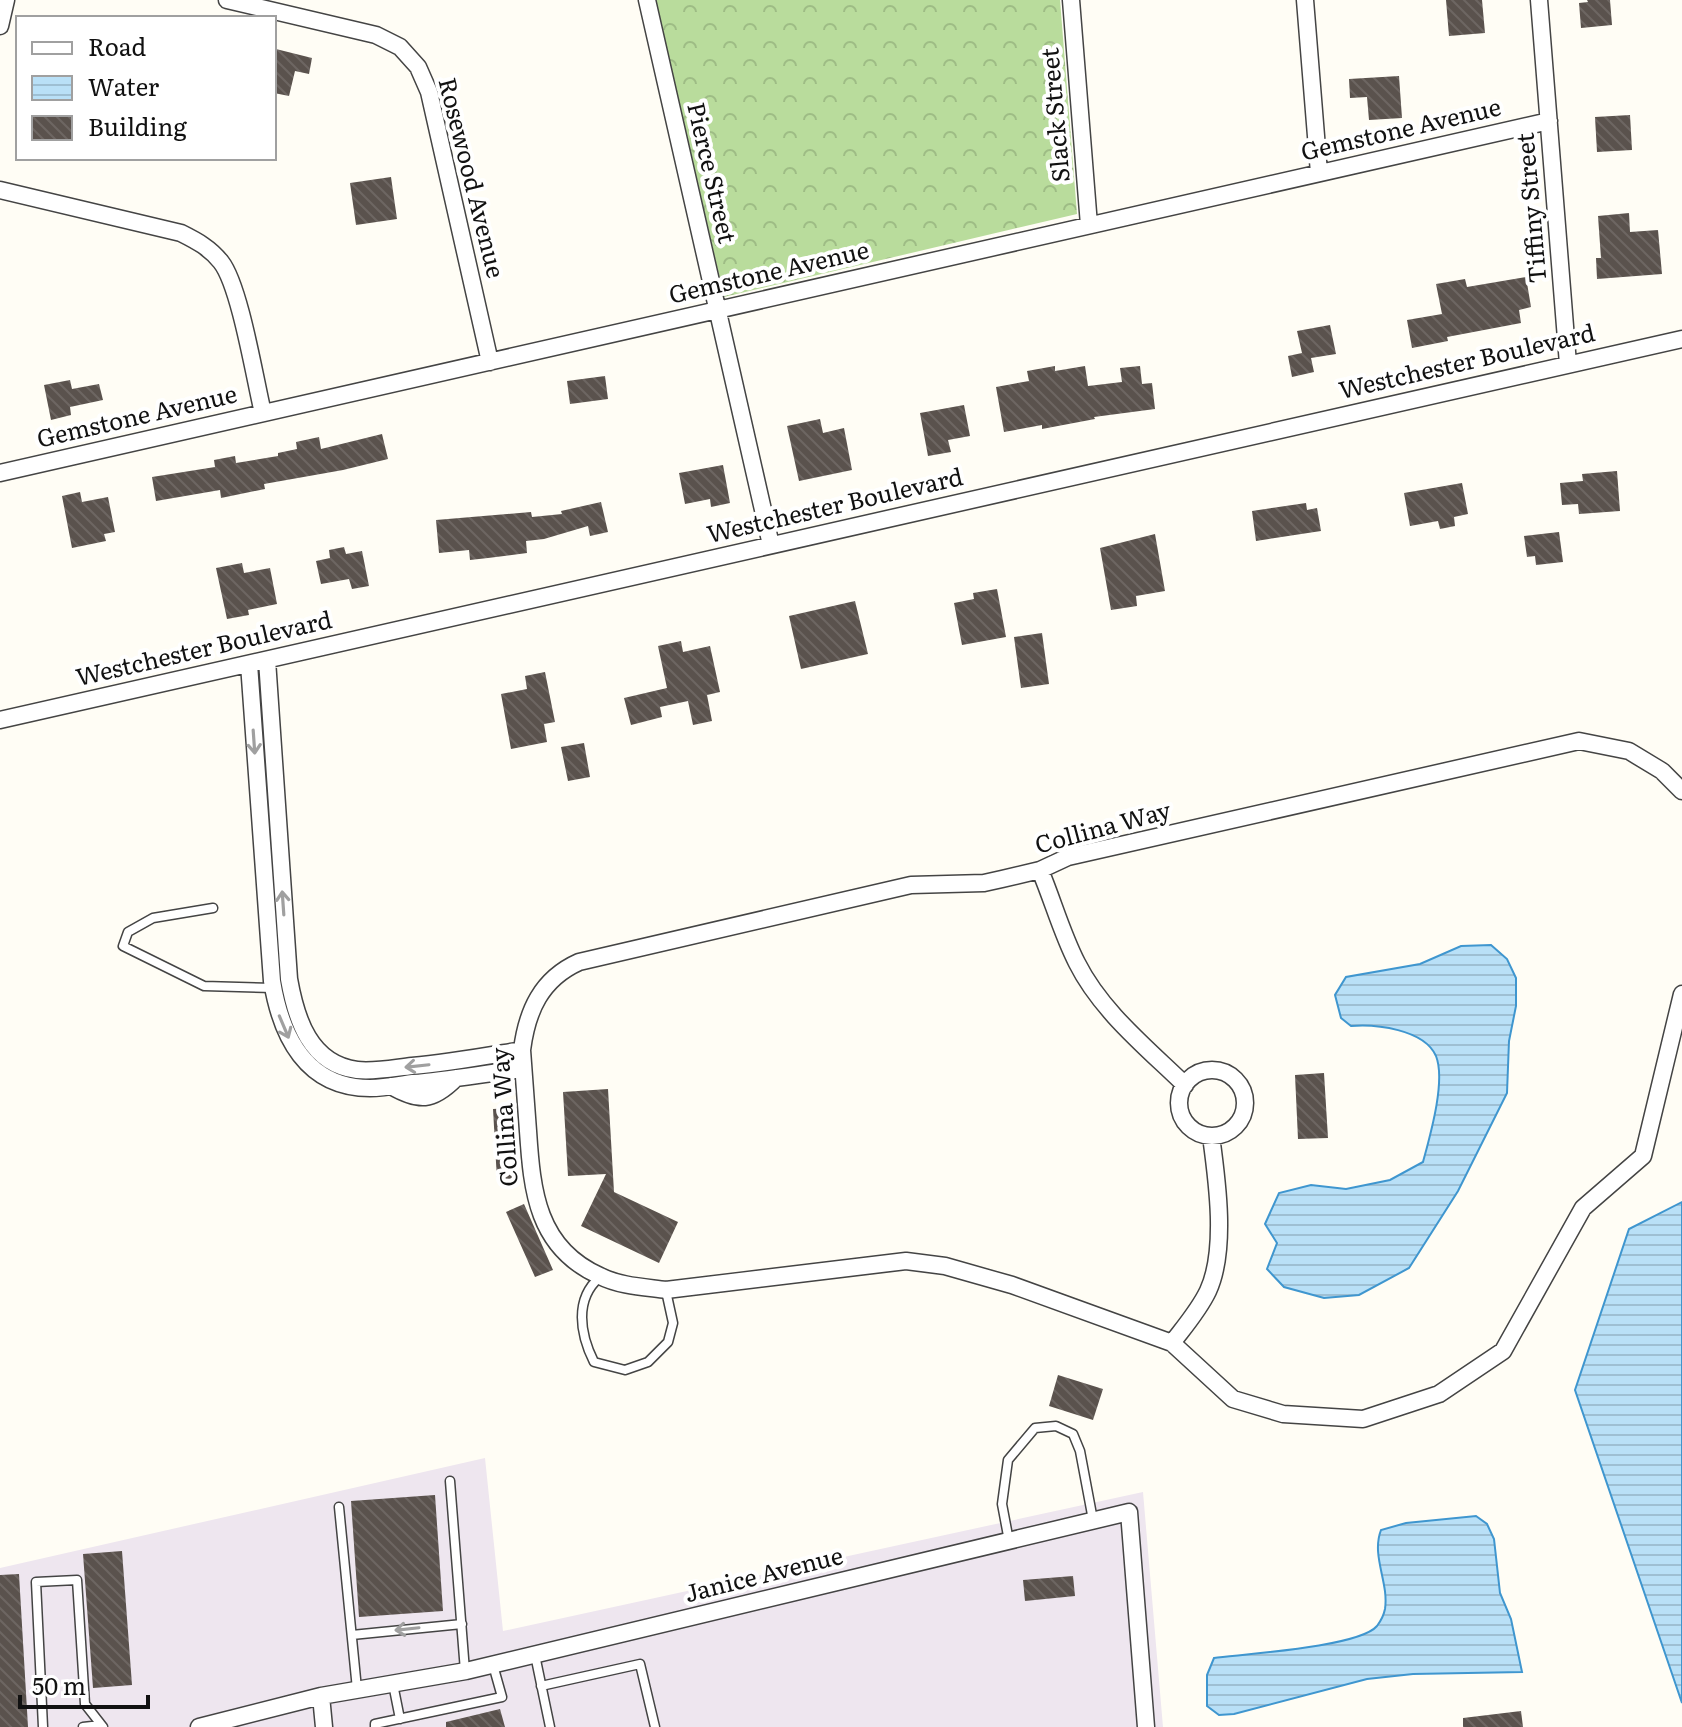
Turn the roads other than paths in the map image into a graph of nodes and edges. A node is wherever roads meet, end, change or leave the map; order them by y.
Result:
1 (6, 0) edge
2 (227, 0) edge
3 (647, 0) edge
4 (1071, 0) edge
5 (1305, 0) edge
6 (1539, 0) edge
7 (0, 26) edge
8 (1549, 121) junction
9 (1319, 173) junction
10 (0, 190) edge
11 (1089, 225) junction
12 (718, 310) junction
13 (1682, 339) edge
14 (490, 362) junction
15 (1568, 364) junction
16 (263, 413) junction
17 (0, 473) edge
18 (771, 545) junction
19 (267, 660) junction
20 (249, 664) junction
21 (0, 720) edge
22 (1682, 791) edge
23 (1040, 870) junction
24 (213, 908) dead end
25 (281, 986) junction
26 (1682, 994) edge
27 (522, 1050) junction
28 (315, 1059) junction
29 (523, 1069) junction
30 (464, 1071) junction
31 (1185, 1085) junction
32 (1211, 1136) junction
33 (600, 1277) junction
34 (666, 1290) junction
35 (1172, 1343) junction
36 (450, 1481) dead end
37 (339, 1507) dead end
38 (1093, 1520) junction
39 (1009, 1541) junction
40 (462, 1624) junction
41 (352, 1635) junction
42 (535, 1655) junction
43 (493, 1665) junction
44 (466, 1671) junction
45 (393, 1683) junction
46 (541, 1686) junction
47 (357, 1689) junction
48 (321, 1696) junction
49 (400, 1719) junction
50 (102, 1726) edge
51 (43, 1727) edge
52 (83, 1727) edge
53 (199, 1727) edge
54 (324, 1727) edge
55 (375, 1727) edge
56 (550, 1727) edge
57 (655, 1727) edge
58 (1146, 1727) edge

1 - 7 street
2 - 14 street, Rosewood Avenue
3 - 12 street, Pierce Street
4 - 11 street, Slack Street
5 - 9 street
6 - 8 street, Tiffiny Street
8 - 9 street, Gemstone Avenue
8 - 15 street, Tiffiny Street
9 - 11 street, Gemstone Avenue
10 - 16 street
11 - 12 street, Gemstone Avenue
12 - 14 street, Gemstone Avenue
12 - 18 street, Pierce Street
13 - 15 street, Westchester Boulevard
14 - 16 street, Gemstone Avenue
15 - 18 street, Westchester Boulevard
16 - 17 street, Gemstone Avenue
18 - 19 street, Westchester Boulevard
19 - 20 street, Westchester Boulevard
25 -> 19 street
20 - 21 street, Westchester Boulevard
20 -> 25 street
22 - 23 street, Collina Way
23 - 27 street, Collina Way
23 - 31 street
24 - 25 lane
25 - 28 street
26 - 35 street, Collina Way
27 - 29 street, Collina Way
27 - 30 street
30 -> 28 street
28 - 30 street
29 - 30 street
29 - 33 street, Collina Way
31 - 32 street
31 - 32 street
32 - 35 street
33 - 34 street, Collina Way
33 - 34 lane
34 - 35 street, Collina Way
36 - 40 lane
37 - 41 lane
38 - 39 street, Janice Avenue
38 - 39 lane
38 - 58 street, Janice Avenue
39 - 42 street, Janice Avenue
40 -> 41 lane
40 - 44 lane
41 - 47 lane
42 - 43 street, Janice Avenue
42 - 46 lane
43 - 44 street, Janice Avenue
43 - 49 lane
44 - 45 street, Janice Avenue
45 - 47 street, Janice Avenue
45 - 49 lane
46 - 56 lane
46 - 57 lane
47 - 48 street, Janice Avenue
48 - 53 street, Janice Avenue
48 - 54 street
49 - 55 lane
50 - 51 lane
50 - 52 lane

